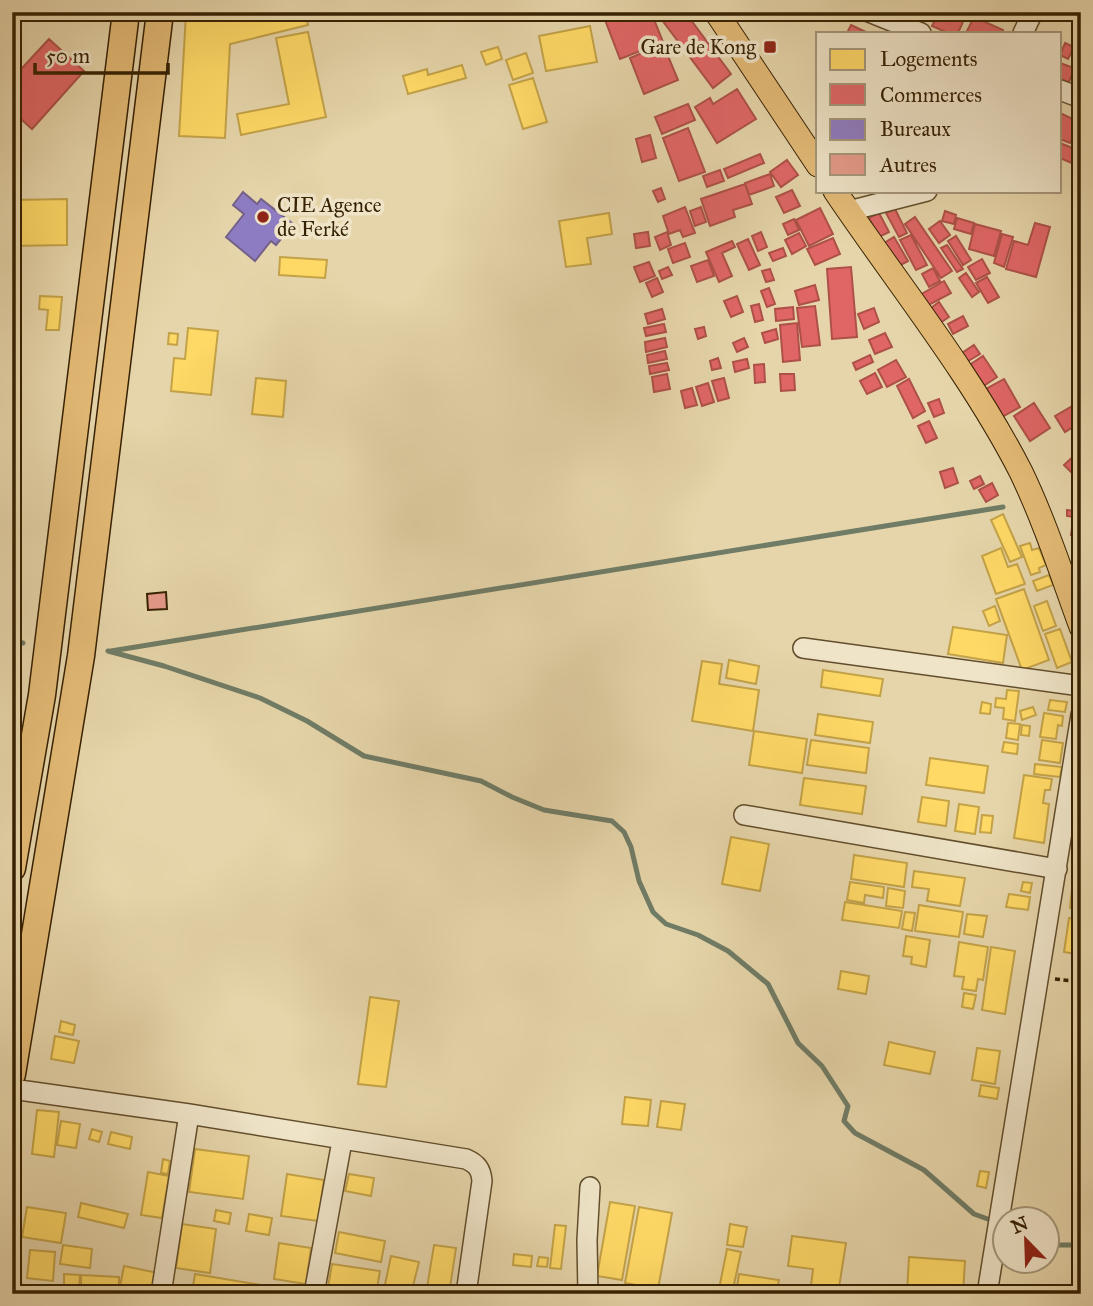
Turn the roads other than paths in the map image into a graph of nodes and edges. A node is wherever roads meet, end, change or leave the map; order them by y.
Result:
1 (126, 12) edge
2 (160, 12) edge
3 (716, 12) edge
4 (869, 12) edge
5 (1033, 12) edge
6 (919, 32) edge
7 (1023, 32) edge
8 (1062, 91) edge
9 (1081, 98) edge
10 (816, 162) edge
11 (837, 192) edge
12 (922, 192) edge
13 (862, 203) edge
14 (1081, 627) edge
15 (803, 648) dead end
16 (1081, 686) edge
17 (1081, 715) edge
18 (744, 815) dead end
19 (12, 868) edge
20 (1056, 869) junction
21 (12, 1074) edge
22 (12, 1089) edge
23 (189, 1114) junction
24 (342, 1140) junction
25 (590, 1187) dead end
26 (161, 1294) edge
27 (314, 1294) edge
28 (466, 1294) edge
29 (588, 1294) edge
30 (987, 1294) edge

1 - 19 highway
2 - 21 highway
3 - 10 main road
4 - 6 street
5 - 7 street
8 - 9 street
11 - 13 main road
12 - 13 street
13 - 14 main road
15 - 16 street
17 - 20 street
18 - 20 street
20 - 30 street
22 - 23 street
23 - 24 street
23 - 26 street
24 - 27 street
24 - 28 street
25 - 29 street

